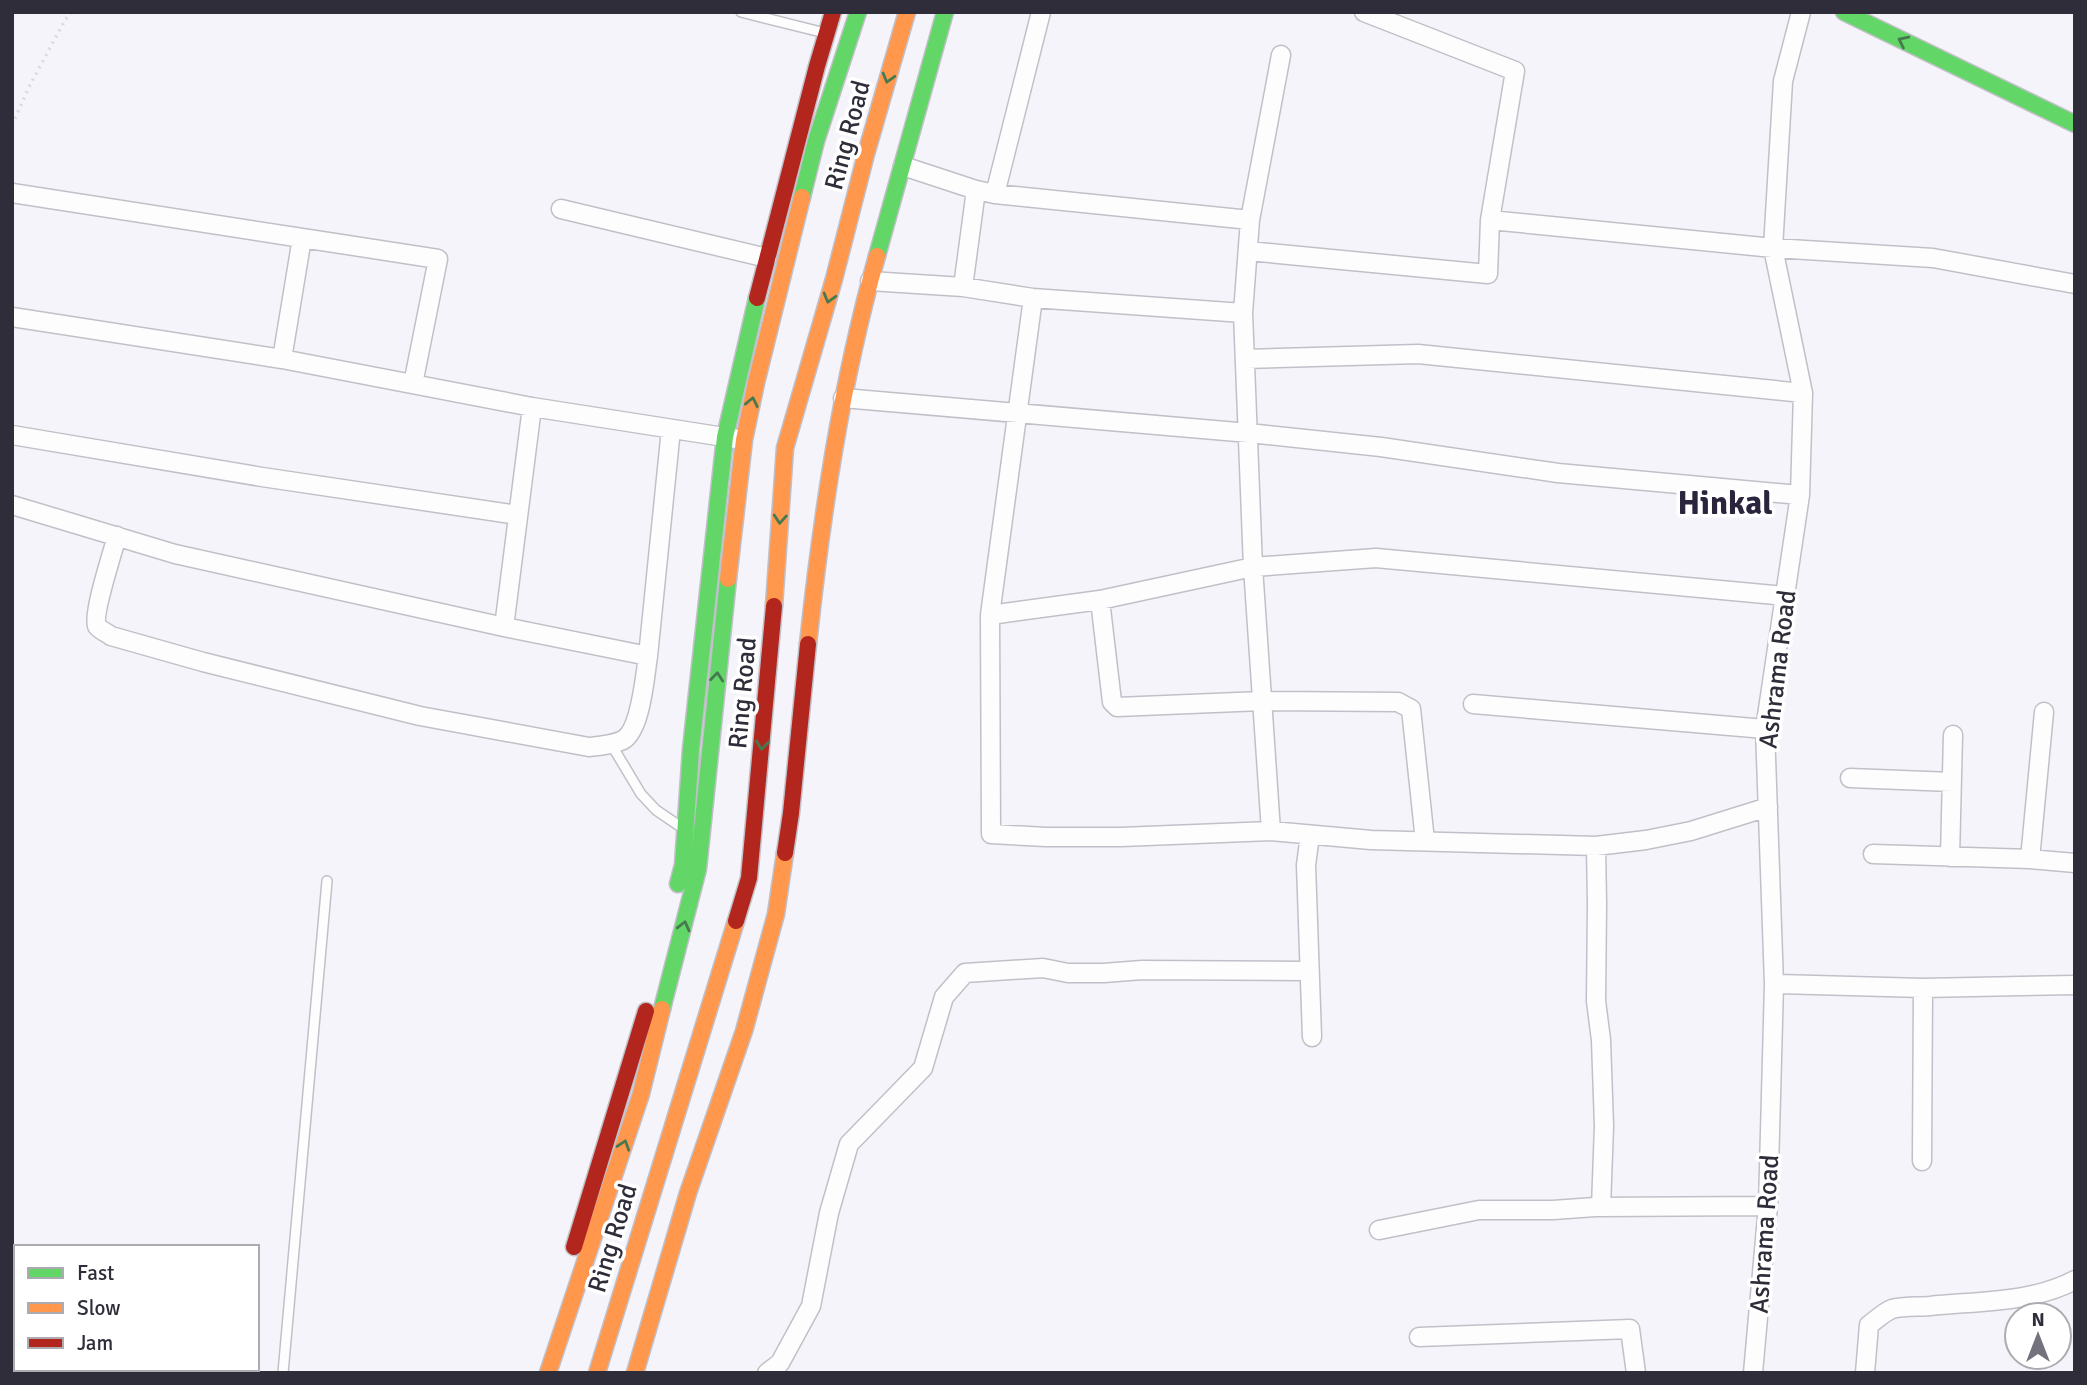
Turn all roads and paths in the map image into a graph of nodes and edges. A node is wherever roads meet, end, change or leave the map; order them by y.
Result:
1 (72, 12) edge
2 (741, 12) edge
3 (833, 12) edge
4 (858, 12) edge
5 (907, 12) edge
6 (945, 12) edge
7 (1041, 12) edge
8 (1364, 12) edge
9 (1801, 12) edge
10 (1844, 12) edge
11 (1878, 12) edge
12 (827, 33) junction
13 (1281, 55) dead end
14 (2075, 113) edge
15 (2075, 124) edge
16 (12, 125) edge
17 (903, 166) junction
18 (976, 190) junction
19 (12, 192) edge
20 (995, 194) junction
21 (561, 209) dead end
22 (1250, 220) junction
23 (1489, 220) junction
24 (302, 237) junction
25 (1773, 248) junction
26 (1248, 251) junction
27 (767, 258) junction
28 (870, 281) junction
29 (2075, 284) edge
30 (963, 286) junction
31 (1033, 298) junction
32 (1242, 313) junction
33 (12, 317) edge
34 (282, 359) junction
35 (1245, 359) junction
36 (413, 384) junction
37 (1802, 393) junction
38 (843, 398) junction
39 (532, 407) junction
40 (1018, 413) junction
41 (671, 429) junction
42 (1249, 433) junction
43 (12, 435) edge
44 (725, 438) junction
45 (744, 440) junction
46 (1800, 495) junction
47 (12, 505) edge
48 (518, 515) junction
49 (117, 536) junction
50 (1253, 567) junction
51 (1786, 596) junction
52 (1100, 600) junction
53 (990, 615) junction
54 (504, 627) junction
55 (648, 656) junction
56 (1262, 701) junction
57 (1473, 704) dead end
58 (2044, 712) dead end
59 (1765, 729) junction
60 (1953, 735) dead end
61 (611, 744) junction
62 (1850, 778) dead end
63 (1952, 782) junction
64 (1768, 807) junction
65 (685, 830) junction
66 (1271, 831) junction
67 (1310, 835) junction
68 (1425, 841) junction
69 (1596, 846) junction
70 (1873, 855) dead end
71 (1950, 857) junction
72 (2030, 859) junction
73 (2075, 863) edge
74 (327, 881) dead end
75 (1309, 971) junction
76 (1774, 984) junction
77 (2075, 985) edge
78 (1923, 988) junction
79 (1312, 1037) dead end
80 (1922, 1161) dead end
81 (1768, 1206) junction
82 (1601, 1207) junction
83 (1379, 1230) dead end
84 (2075, 1280) edge
85 (1419, 1337) dead end
86 (283, 1373) edge
87 (536, 1373) edge
88 (548, 1373) edge
89 (597, 1373) edge
90 (635, 1373) edge
91 (767, 1373) edge
92 (1636, 1373) edge
93 (1753, 1373) edge
94 (1865, 1373) edge

1 - 16 path
2 - 12 lane
3 - 12 main road
45 -> 4 main road, Ring Road
5 -> 89 main road, Ring Road
6 - 17 main road
7 - 20 street
8 - 23 street
9 - 25 street, Ashrama Road
15 -> 10 main road
11 - 14 main road
12 - 27 main road
13 - 22 street
17 - 18 street
17 - 28 main road
18 - 20 street
18 - 30 street
19 - 24 street
20 - 22 street
21 - 27 street
22 - 26 street
23 - 25 street
23 - 26 street
24 - 34 street
24 - 36 street
25 - 29 street
25 - 37 street, Ashrama Road
26 - 32 street
27 - 44 main road
28 - 30 street
28 - 38 main road
30 - 31 street
31 - 32 street
31 - 40 street
32 - 35 street
33 - 34 street
34 - 36 street
35 - 37 street
35 - 42 street
36 - 39 street
37 - 46 street, Ashrama Road
38 - 40 street
38 - 90 main road
39 - 41 street
39 - 48 street
40 - 42 street
40 - 53 street
41 - 44 street
41 - 55 street
42 - 46 street
42 - 50 street
43 - 48 street
44 - 45 street
44 - 65 main road
88 -> 45 main road, Ring Road
46 - 51 street, Ashrama Road
47 - 49 street
48 - 54 street
49 - 54 street
49 - 61 street
50 - 51 street
50 - 52 street
50 - 56 street
51 - 59 street, Ashrama Road
52 - 53 street
52 - 56 street
53 - 66 street
54 - 55 street
55 - 61 street
56 - 66 street
56 - 68 street
57 - 59 street
58 - 72 street
59 - 64 street, Ashrama Road
60 - 63 street
61 - 65 lane
62 - 63 street
63 - 71 street
64 - 69 street
64 - 76 street, Ashrama Road
65 - 87 main road
66 - 67 street
67 - 68 street
67 - 75 street
68 - 69 street
69 - 82 street
70 - 71 street
71 - 72 street
72 - 73 street
74 - 86 lane
75 - 79 street
75 - 91 street
76 - 78 street
76 - 81 street, Ashrama Road
77 - 78 street
78 - 80 street
81 - 82 street
81 - 93 street, Ashrama Road
82 - 83 street
84 - 94 street
85 - 92 street

